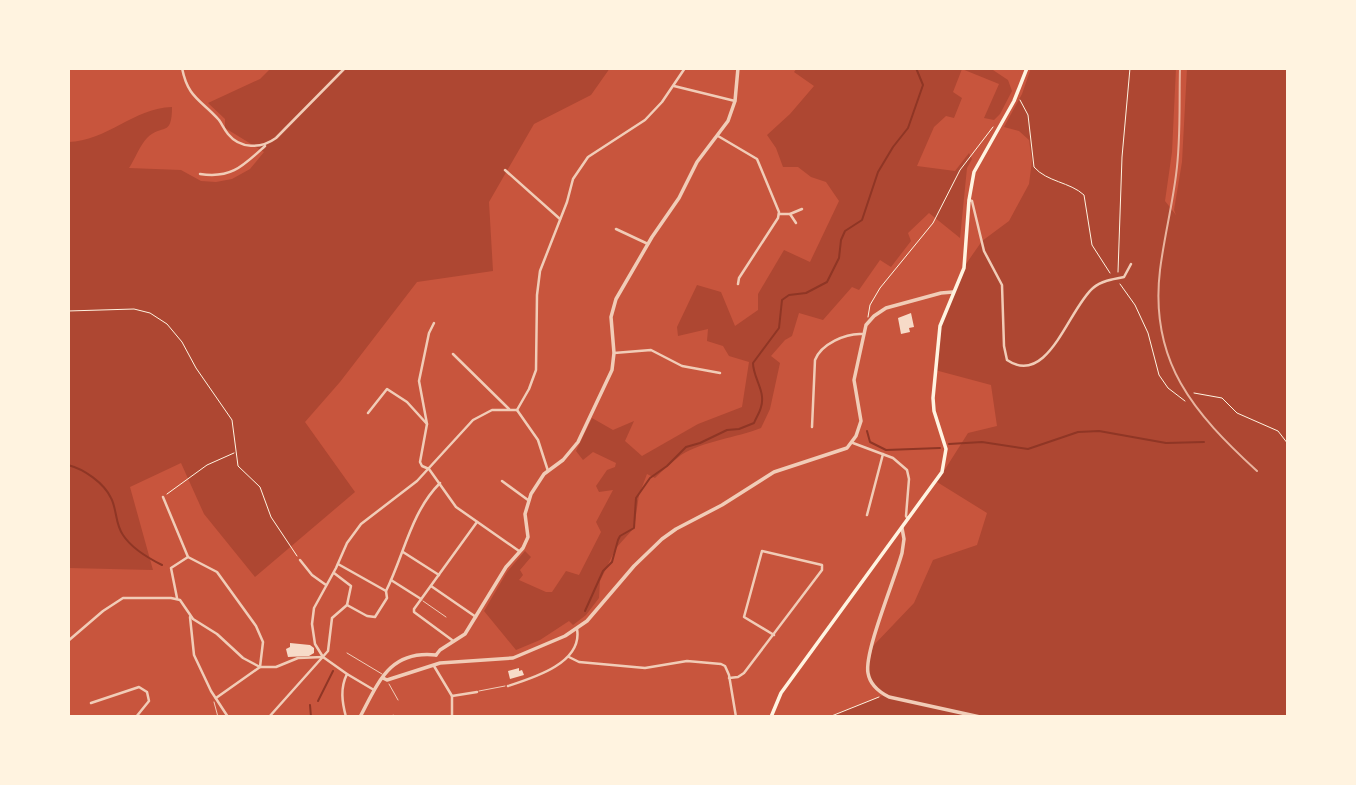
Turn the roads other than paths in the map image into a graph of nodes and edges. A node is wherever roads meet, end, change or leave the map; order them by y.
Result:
1 (182, 68) edge
2 (345, 68) edge
3 (685, 68) edge
4 (738, 68) edge
5 (1027, 68) edge
6 (674, 86) junction
7 (735, 101) junction
8 (718, 136) junction
9 (265, 146) junction
10 (505, 170) dead end
11 (200, 174) dead end
12 (969, 200) junction
13 (802, 209) dead end
14 (779, 214) junction
15 (790, 214) junction
16 (559, 219) junction
17 (796, 223) dead end
18 (616, 229) dead end
19 (648, 244) junction
20 (1131, 264) dead end
21 (738, 284) dead end
22 (953, 292) junction
23 (434, 323) dead end
24 (862, 334) junction
25 (614, 353) junction
26 (453, 354) dead end
27 (720, 373) dead end
28 (509, 409) junction
29 (517, 410) junction
30 (368, 413) dead end
31 (427, 424) junction
32 (812, 427) dead end
33 (853, 443) junction
34 (883, 454) junction
35 (429, 468) junction
36 (548, 471) junction
37 (502, 481) dead end
38 (440, 483) junction
39 (163, 497) road end
40 (528, 500) junction
41 (867, 515) dead end
42 (908, 519) junction
43 (477, 522) junction
44 (902, 528) junction
45 (403, 551) junction
46 (519, 551) junction
47 (188, 557) junction
48 (300, 561) road end
49 (338, 564) junction
50 (334, 573) junction
51 (439, 575) junction
52 (391, 580) junction
53 (326, 584) junction
54 (431, 586) junction
55 (386, 591) junction
56 (177, 598) junction
57 (421, 599) junction
58 (347, 605) junction
59 (190, 616) junction
60 (446, 617) dead end
61 (476, 617) junction
62 (577, 629) junction
63 (774, 635) junction
64 (68, 641) edge
65 (454, 642) junction
66 (347, 653) dead end
67 (436, 655) junction
68 (323, 657) junction
69 (569, 657) junction
70 (440, 663) junction
71 (434, 666) junction
72 (260, 667) junction
73 (347, 674) junction
74 (385, 678) junction
75 (729, 678) junction
76 (508, 686) joint
77 (374, 690) junction
78 (477, 692) joint
79 (453, 696) junction
80 (216, 698) junction
81 (397, 700) dead end
82 (91, 703) dead end
83 (136, 717) edge
84 (218, 717) edge
85 (228, 717) edge
86 (269, 717) edge
87 (346, 717) edge
88 (360, 717) edge
89 (452, 717) edge
90 (736, 717) edge
91 (771, 717) edge
92 (980, 717) edge

1 - 9 street
2 - 9 street
3 - 6 street
4 - 7 street
5 - 12 main road
6 - 7 street
6 - 16 street
7 - 8 street
8 - 14 street
8 - 19 street
9 - 11 street
10 - 16 street
12 - 20 street
12 - 22 main road
13 - 15 street
14 - 15 street
14 - 21 street
15 - 17 street
16 - 29 street
18 - 19 street
19 - 25 street
22 - 24 street
22 - 42 main road
23 - 31 street
24 - 32 street
24 - 33 street
25 - 27 street
25 - 36 street
26 - 28 street
28 - 29 street
28 - 35 street
29 - 36 street
30 - 31 street
31 - 35 street
33 - 34 street
33 - 62 street
34 - 41 street
34 - 42 street
35 - 38 street
35 - 49 street
36 - 40 street
37 - 40 street
38 - 43 street
38 - 45 street
39 - 47 street
40 - 46 street
42 - 44 main road
43 - 46 street
43 - 51 street
44 - 91 main road
44 - 92 street
45 - 51 street
45 - 52 street
46 - 61 street
47 - 56 street
47 - 72 street
48 - 53 street
49 - 50 street
49 - 55 street
50 - 53 street
50 - 58 street
51 - 54 street
52 - 55 street
52 - 57 street
53 - 68 street
54 - 57 street
54 - 61 street
55 - 58 street
56 - 59 street
56 - 64 street
57 - 60 lane
57 - 65 street
58 - 68 street
59 - 72 street
59 - 80 street
61 - 65 street
62 - 69 street
62 - 70 street
63 - 63 street
63 - 75 street
65 - 67 street
66 - 74 lane
67 - 70 street
67 - 74 street
68 - 72 street
68 - 73 street
68 - 86 street
69 - 75 street
69 - 76 street
70 - 71 street
71 - 74 street
71 - 79 street
72 - 80 street
73 - 77 street
73 - 87 street
74 - 77 street
74 - 81 lane
75 - 90 street
76 - 78 lane
77 - 88 street
78 - 79 street
79 - 89 street
80 - 84 lane
80 - 85 street
82 - 83 street

